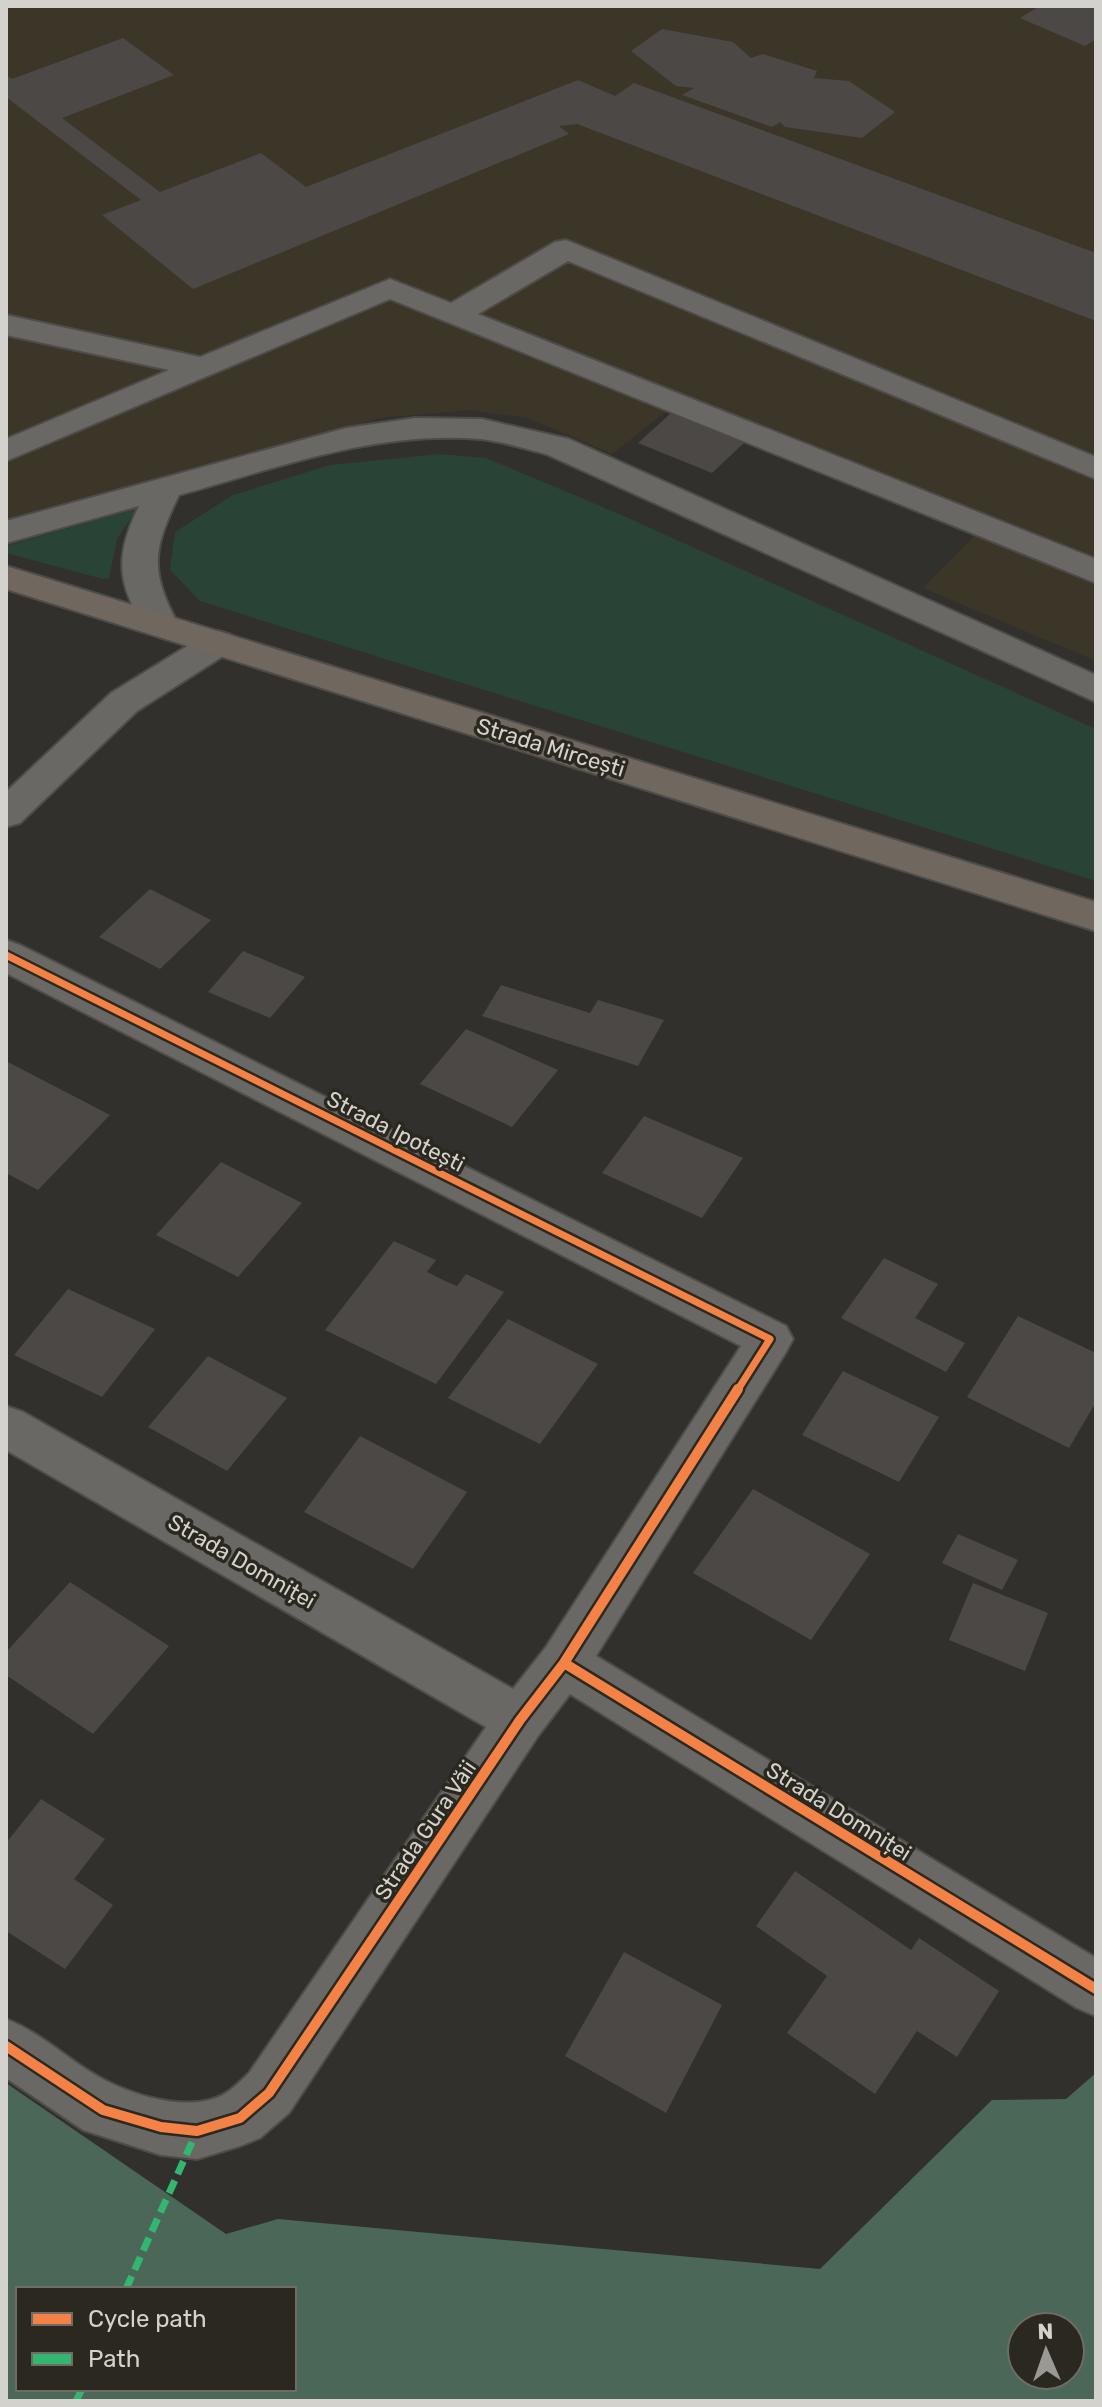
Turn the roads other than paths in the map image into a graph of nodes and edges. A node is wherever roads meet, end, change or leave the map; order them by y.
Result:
1 (453, 315) junction
2 (6, 325) edge
3 (202, 367) junction
4 (6, 451) edge
5 (1096, 469) edge
6 (165, 488) junction
7 (6, 532) edge
8 (1089, 559) edge
9 (6, 577) edge
10 (160, 624) junction
11 (218, 643) junction
12 (1096, 690) edge
13 (6, 814) edge
14 (1096, 917) edge
15 (6, 955) edge
16 (770, 1339) joint
17 (6, 1426) edge
18 (564, 1663) junction
19 (520, 1720) junction
20 (1096, 1989) edge
21 (6, 2046) edge

1 - 3 street
1 - 5 street
1 - 8 street
2 - 3 street
3 - 4 street
6 - 7 street
6 - 10 street
6 - 12 street
9 - 10 main road, Strada Mircești
10 - 11 main road, Strada Mircești
11 - 13 street
11 - 14 main road, Strada Mircești
15 - 16 street, Strada Ipotești
16 - 18 street, Strada Gura Văii
17 - 19 street, Strada Domniței
18 - 19 street, Strada Gura Văii
18 - 20 street, Strada Domniței
19 - 21 street, Strada Gura Văii

